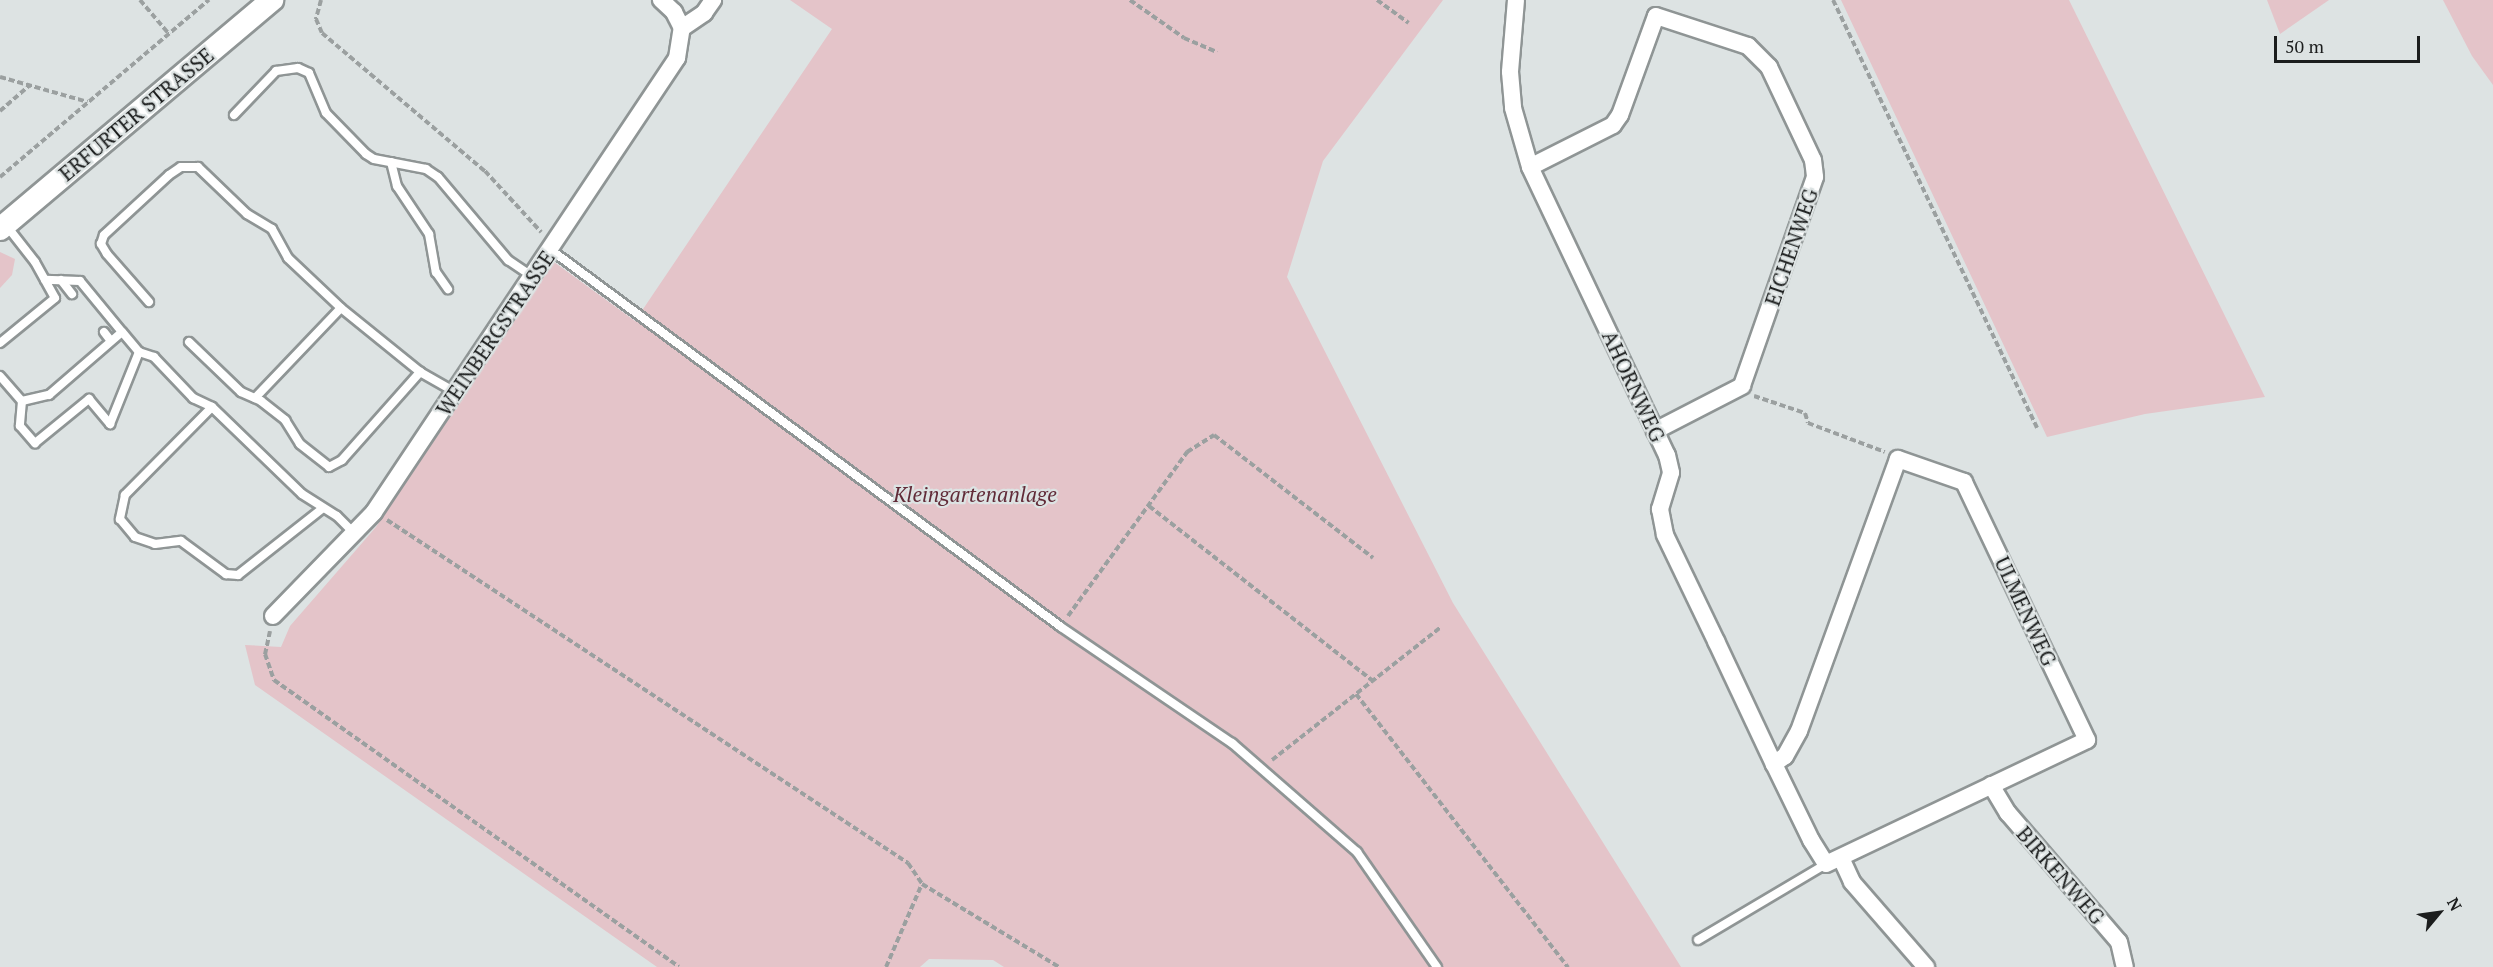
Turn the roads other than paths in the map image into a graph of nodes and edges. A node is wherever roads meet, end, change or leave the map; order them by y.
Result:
1 (272, 0) edge
2 (661, 0) edge
3 (713, 0) edge
4 (1516, 0) edge
5 (682, 28) junction
6 (234, 115) dead end
7 (391, 162) junction
8 (1530, 167) junction
9 (3, 226) edge
10 (552, 248) junction
11 (533, 277) junction
12 (45, 280) junction
13 (61, 280) junction
14 (448, 289) dead end
15 (72, 294) dead end
16 (149, 302) dead end
17 (341, 308) junction
18 (104, 332) dead end
19 (122, 332) junction
20 (111, 341) junction
21 (189, 342) dead end
22 (0, 343) edge
23 (140, 351) junction
24 (420, 372) junction
25 (0, 376) edge
26 (455, 392) junction
27 (255, 398) junction
28 (21, 401) junction
29 (212, 407) junction
30 (1656, 431) junction
31 (323, 507) junction
32 (354, 533) junction
33 (273, 616) road end
34 (1774, 764) junction
35 (1991, 785) junction
36 (1833, 861) junction
37 (1698, 940) dead end
38 (1437, 967) edge
39 (1926, 967) edge
40 (2125, 967) edge

1 - 9 main road, ERFURTER STRASSE
2 - 5 street
3 - 5 street
4 - 8 street, AHORNWEG
5 - 10 street, WEINBERGSTRASSE
6 - 7 lane
7 - 11 lane
7 - 14 lane
8 - 30 street, AHORNWEG
8 - 30 street, EICHENWEG
9 - 12 lane
10 - 11 street, WEINBERGSTRASSE
10 - 38 lane
11 - 26 street, WEINBERGSTRASSE
12 - 13 lane
12 - 22 lane
13 - 15 lane
13 - 19 lane
16 - 17 lane
17 - 24 lane
17 - 27 lane
18 - 20 lane
19 - 20 lane
19 - 23 lane
20 - 28 lane
21 - 27 lane
23 - 28 lane
23 - 29 lane
24 - 26 lane
24 - 27 lane
25 - 28 lane
26 - 32 street, WEINBERGSTRASSE
29 - 31 lane
29 - 31 lane
30 - 34 street, AHORNWEG
31 - 32 lane
32 - 33 street, WEINBERGSTRASSE
34 - 35 street, ULMENWEG
34 - 36 street
35 - 36 street, ULMENWEG
35 - 40 street, BIRKENWEG
36 - 37 lane
36 - 39 street

